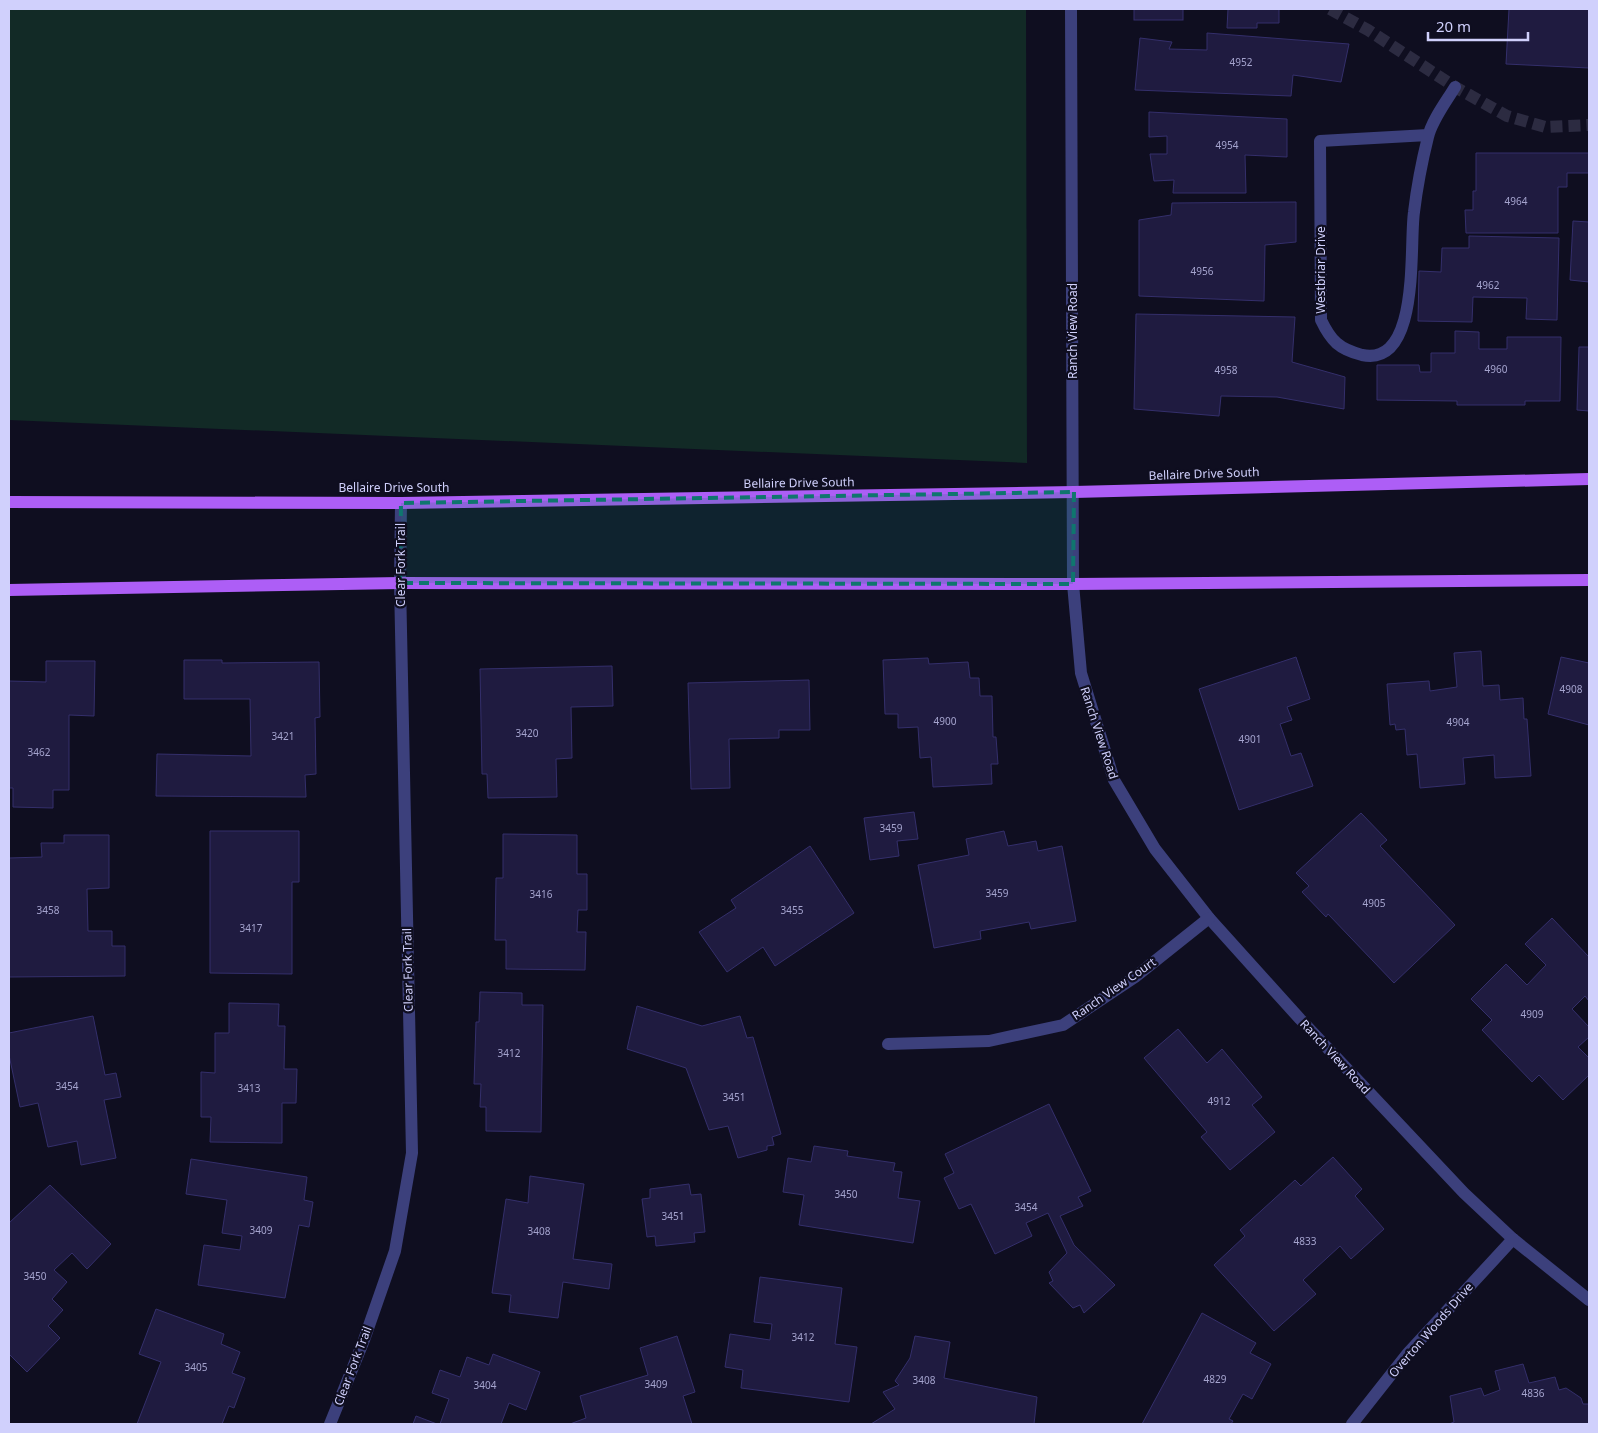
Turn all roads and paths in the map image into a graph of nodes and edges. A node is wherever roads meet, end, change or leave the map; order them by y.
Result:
1 (1071, 9) edge
2 (1454, 87) dead end
3 (1428, 135) junction
4 (1589, 479) edge
5 (1074, 492) junction
6 (9, 502) edge
7 (401, 503) junction
8 (1589, 580) edge
9 (400, 583) junction
10 (1073, 584) junction
11 (9, 590) edge
12 (1209, 918) junction
13 (888, 1044) dead end
14 (1513, 1239) junction
15 (1589, 1300) edge
16 (330, 1424) edge
17 (1352, 1424) edge

1 - 5 street, Ranch View Road
2 - 3 street, Westbriar Drive
3 - 3 street, Westbriar Drive
4 - 5 main road, Bellaire Drive South
5 - 7 main road, Bellaire Drive South
5 - 10 street, Ranch View Road
6 - 7 main road, Bellaire Drive South
7 - 9 street, Clear Fork Trail
8 - 10 main road
9 - 10 main road
9 - 11 main road
9 - 16 street, Clear Fork Trail
10 - 12 street, Ranch View Road
12 - 13 street, Ranch View Court
12 - 14 street, Ranch View Road
14 - 15 street, Ranch View Road
14 - 17 street, Overton Woods Drive

